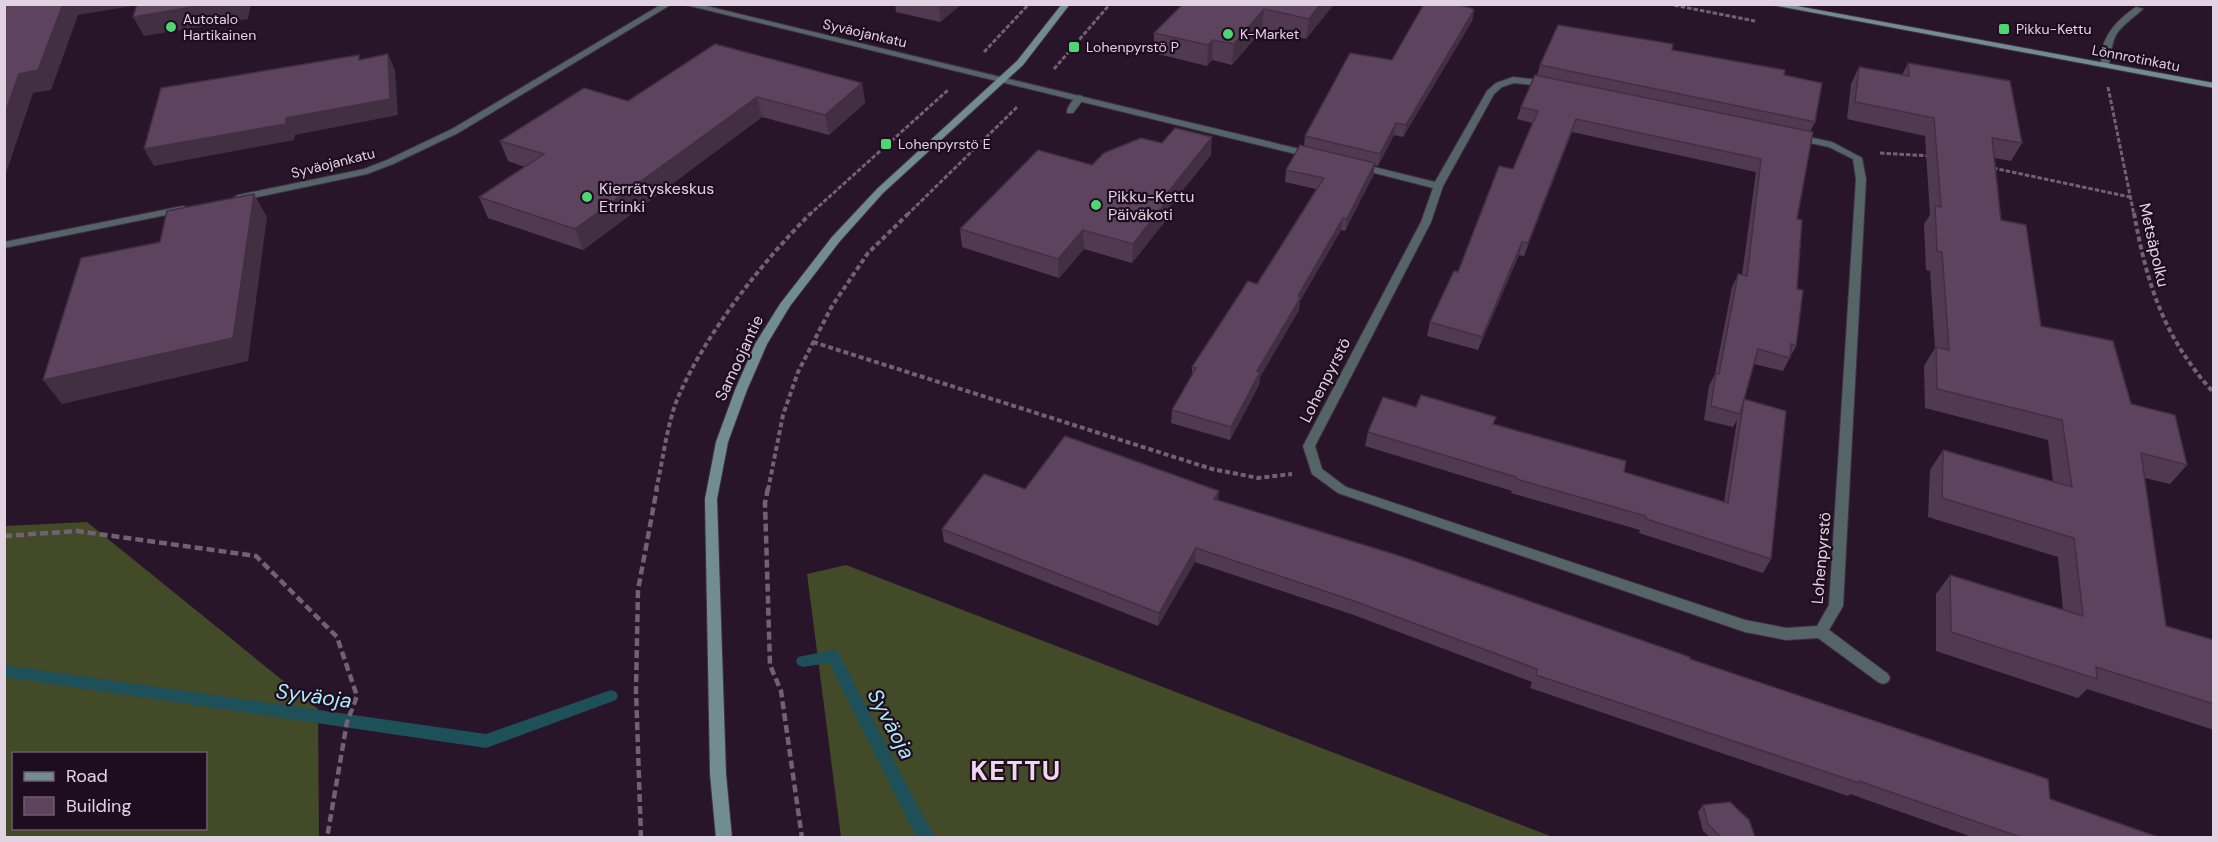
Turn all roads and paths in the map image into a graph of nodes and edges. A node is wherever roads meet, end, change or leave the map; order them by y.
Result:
1 (668, 4) edge
2 (686, 4) edge
3 (1066, 4) edge
4 (1110, 4) edge
5 (1771, 4) edge
6 (2139, 9) dead end
7 (2104, 65) junction
8 (1003, 80) junction
9 (2108, 86) dead end
10 (2214, 86) edge
11 (1037, 87) junction
12 (1080, 98) junction
13 (1070, 111) dead end
14 (1845, 151) junction
15 (1933, 157) edge
16 (1323, 158) edge
17 (1346, 163) edge
18 (1991, 168) edge
19 (1438, 186) junction
20 (2130, 197) junction
21 (232, 200) edge
22 (198, 207) edge
23 (4, 245) edge
24 (813, 342) junction
25 (2214, 393) edge
26 (1316, 471) junction
27 (4, 536) edge
28 (1821, 632) junction
29 (1883, 678) dead end
30 (327, 837) edge
31 (724, 837) edge
32 (802, 837) edge

1 - 21 street, Syväojankatu
2 - 8 street, Syväojankatu
3 - 8 street, Samoojantie
4 - 11 path
5 - 7 street, Lönnrotinkatu
6 - 7 street
7 - 10 street, Lönnrotinkatu
8 - 11 street
8 - 31 street, Samoojantie
9 - 20 path, Metsäpolku
11 - 12 street
11 - 24 path
12 - 13 street
12 - 16 street
14 - 15 path
14 - 19 street, Lohenpyrstö
14 - 28 street, Lohenpyrstö
17 - 19 street
18 - 20 path
19 - 26 street, Lohenpyrstö
20 - 25 path, Metsäpolku
22 - 23 street
24 - 26 path
24 - 32 path
26 - 28 street
27 - 30 path
28 - 29 street

